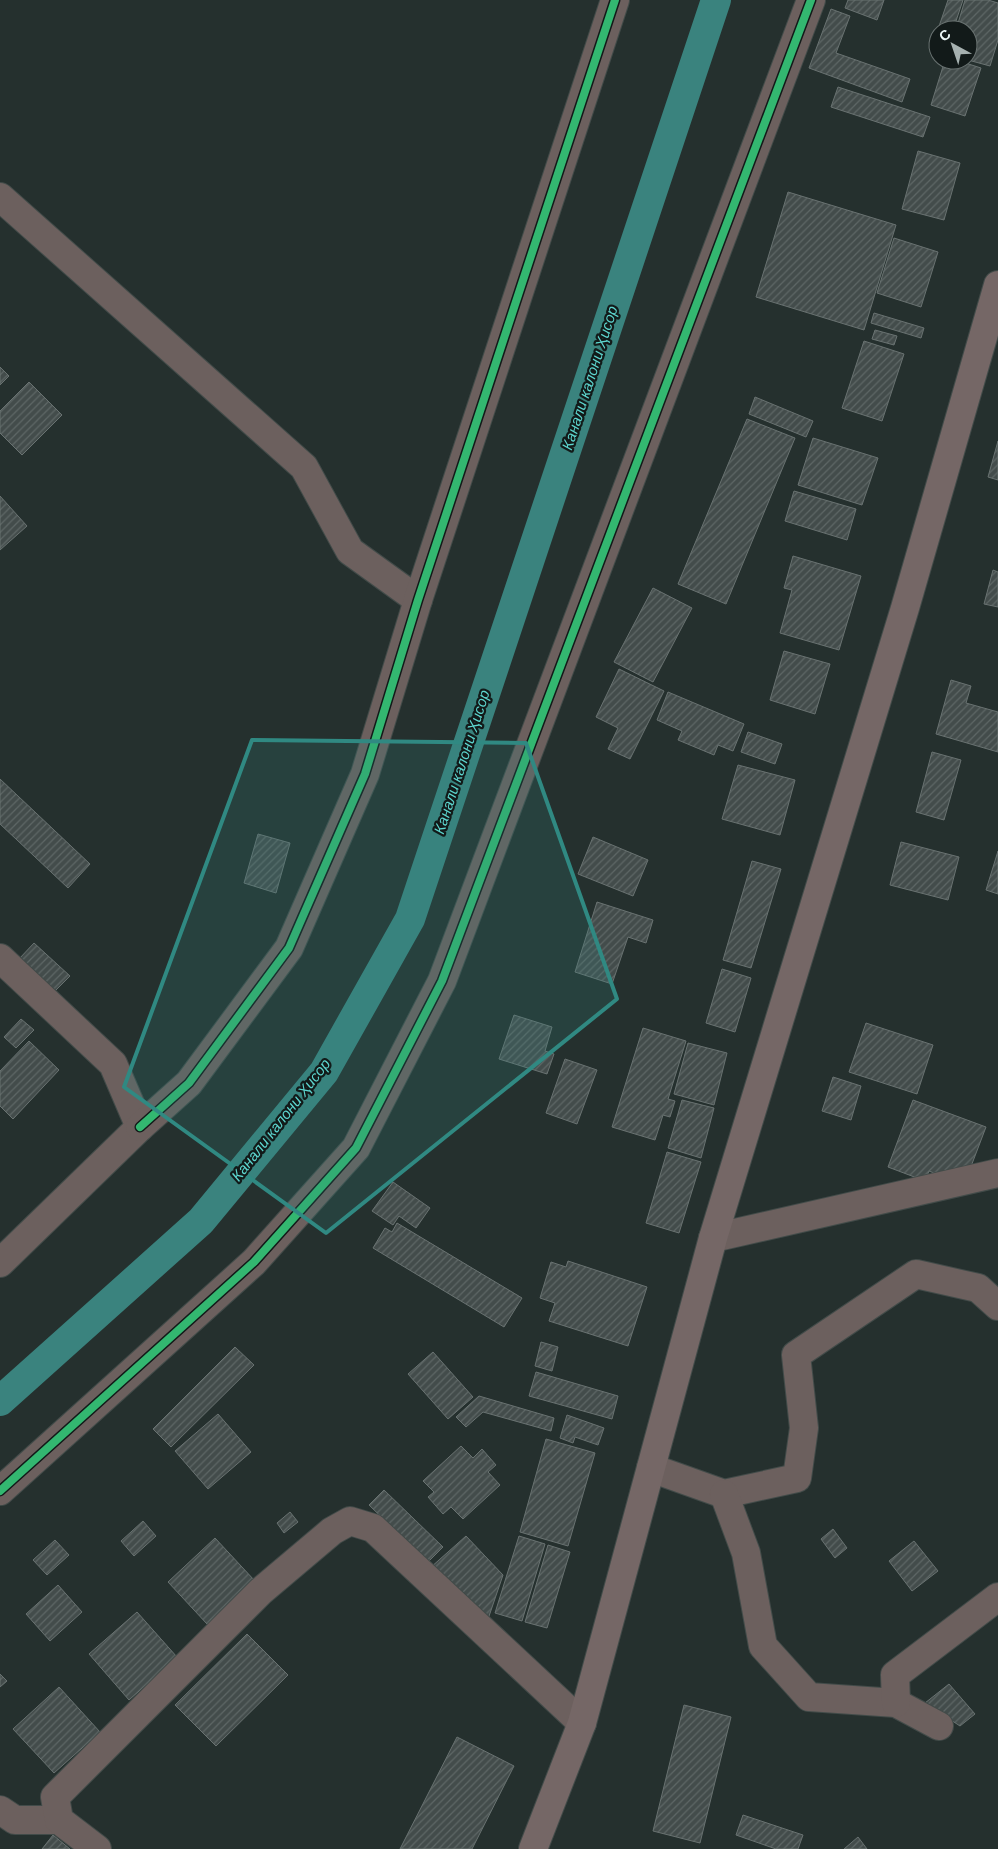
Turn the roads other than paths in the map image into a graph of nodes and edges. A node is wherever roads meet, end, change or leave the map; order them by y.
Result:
1 (616, 0) edge
2 (811, 0) edge
3 (0, 198) edge
4 (998, 285) edge
5 (418, 600) junction
6 (0, 958) edge
7 (140, 1127) junction
8 (998, 1173) edge
9 (713, 1238) junction
10 (0, 1263) edge
11 (998, 1306) edge
12 (651, 1468) junction
13 (0, 1491) edge
14 (724, 1494) junction
15 (998, 1597) edge
16 (896, 1703) junction
17 (582, 1722) junction
18 (939, 1726) dead end
19 (0, 1810) edge
20 (59, 1820) junction
21 (96, 1849) edge
22 (533, 1849) edge

1 - 5 street
2 - 13 street
3 - 5 street
4 - 9 main road
5 - 7 street
6 - 7 street
7 - 10 street
8 - 9 street
9 - 12 main road
11 - 14 street
12 - 14 street
12 - 17 main road
14 - 16 street
15 - 16 street
16 - 18 street
17 - 20 street
17 - 22 main road
19 - 20 street
20 - 21 street

